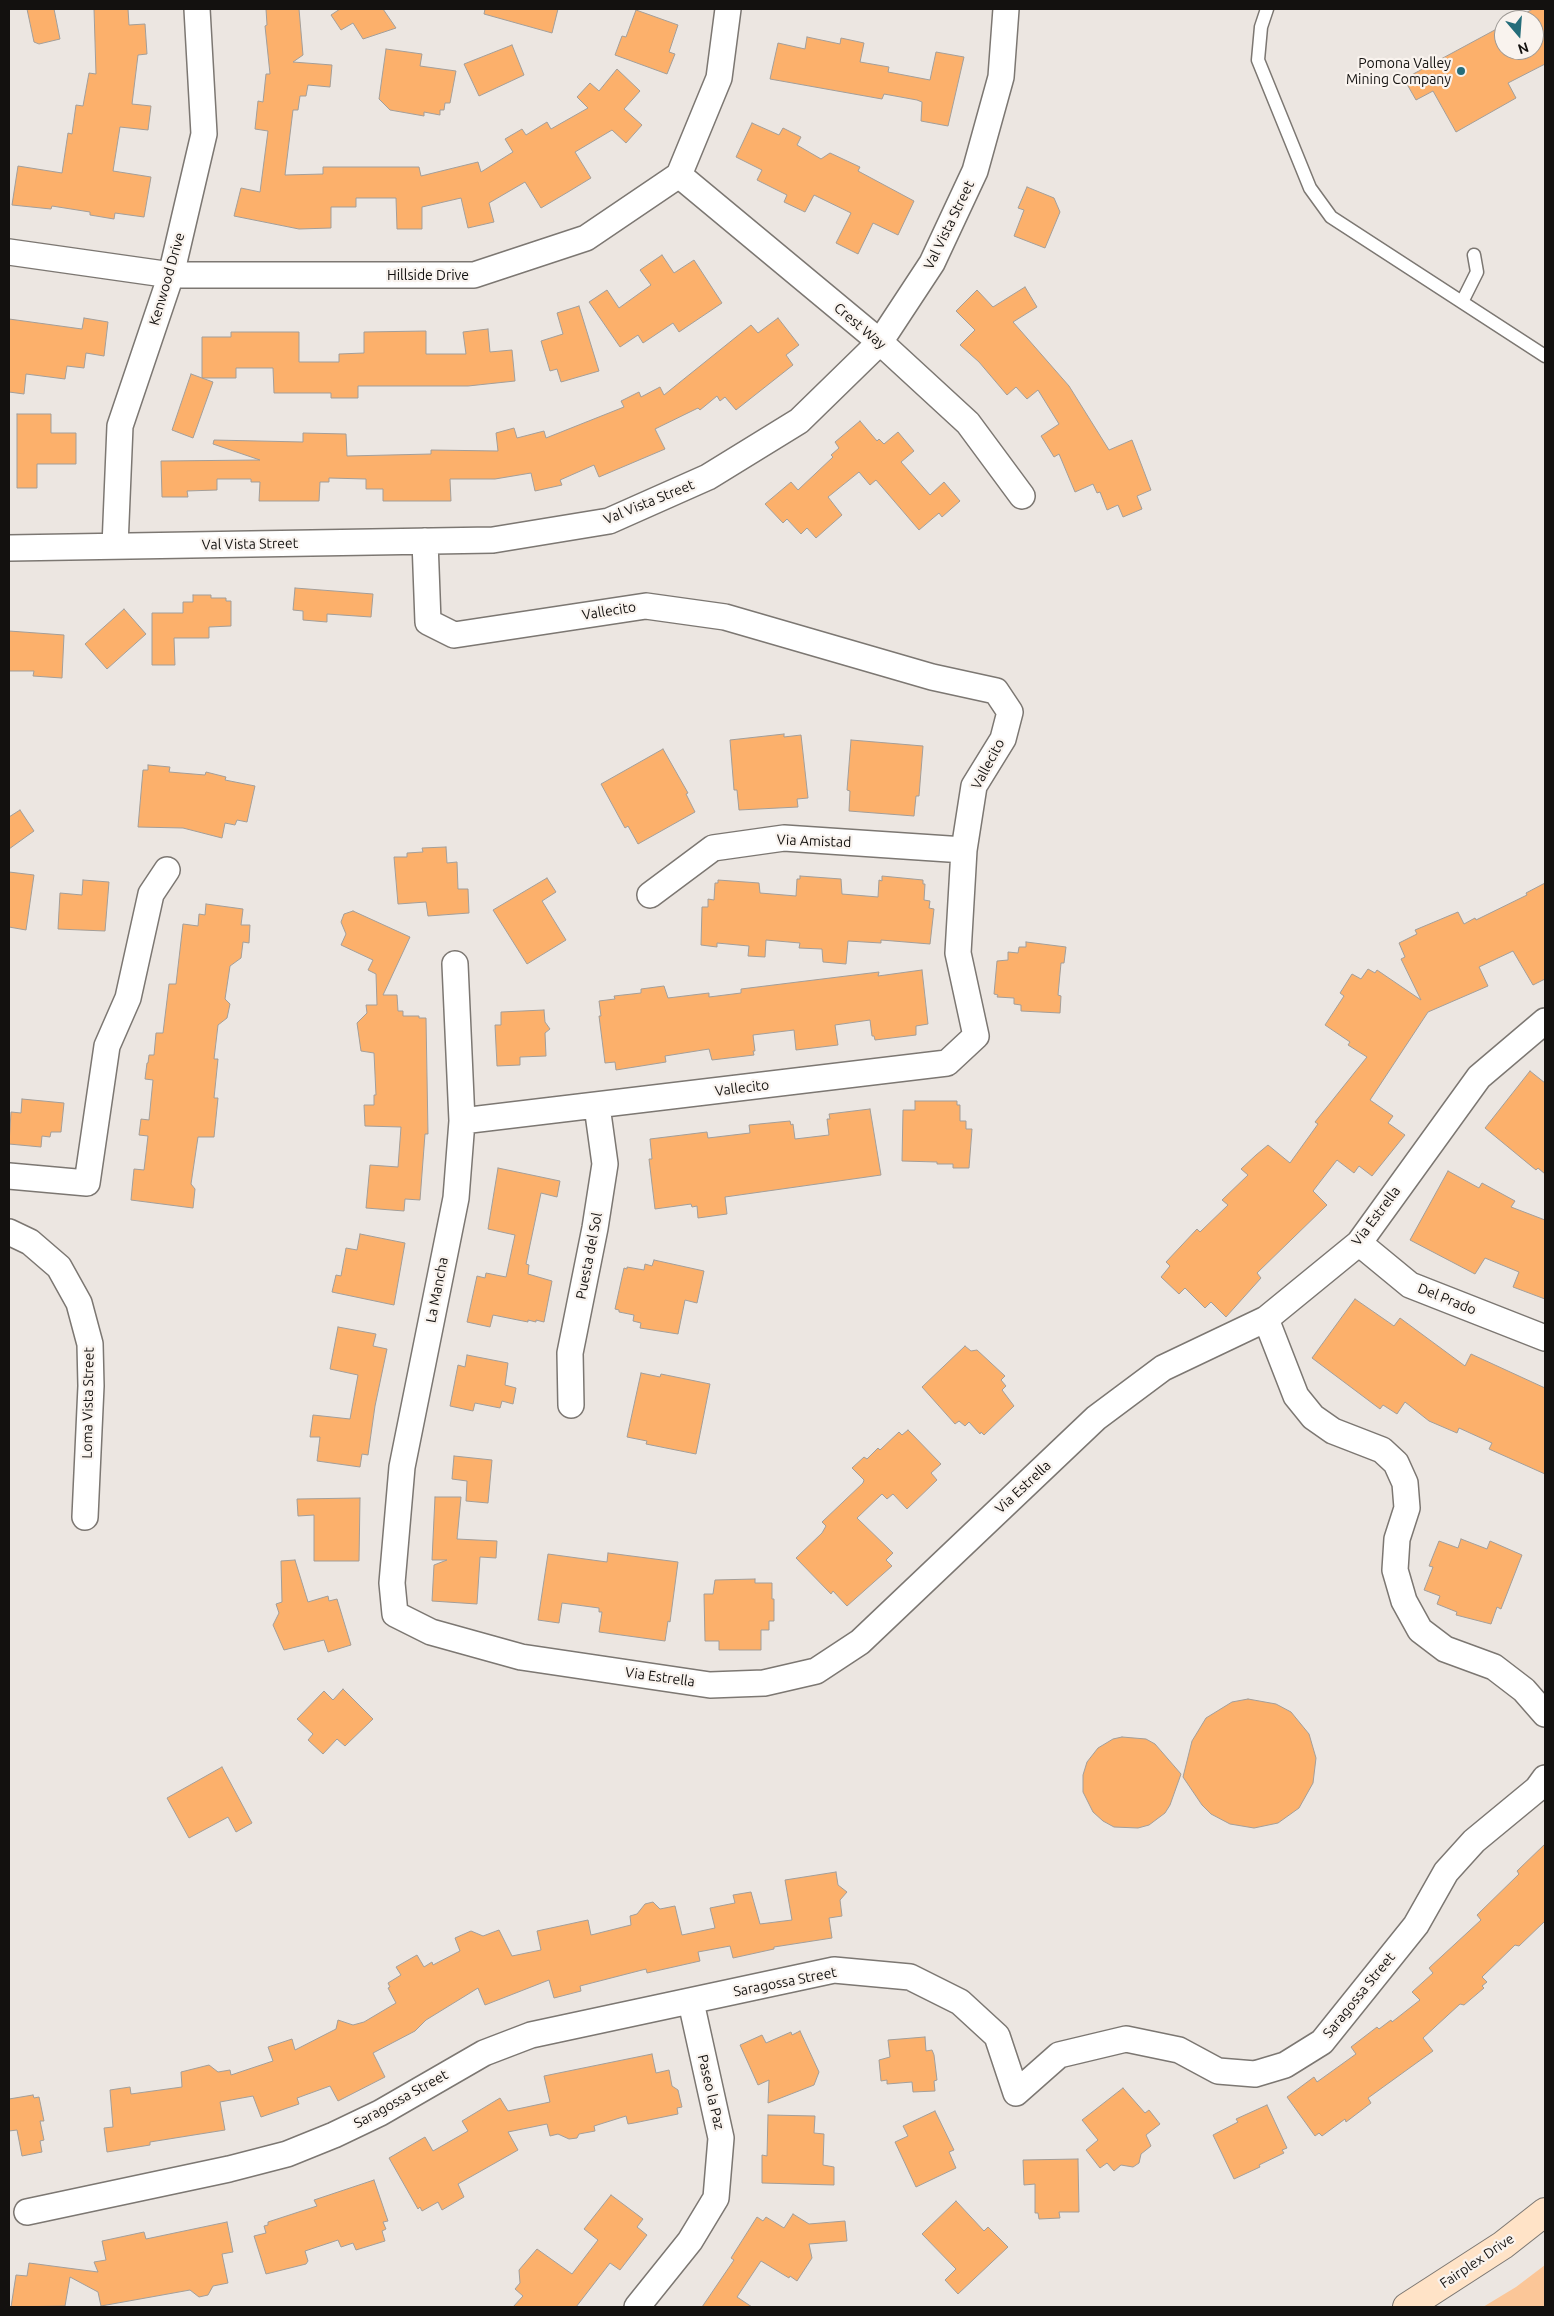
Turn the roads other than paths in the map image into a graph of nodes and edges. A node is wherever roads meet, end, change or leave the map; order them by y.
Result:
1 (197, 9) edge
2 (728, 9) edge
3 (1006, 9) edge
4 (1267, 9) edge
5 (679, 175) junction
6 (9, 252) edge
7 (1474, 255) dead end
8 (171, 275) junction
9 (1462, 302) junction
10 (880, 342) junction
11 (1545, 356) edge
12 (1022, 496) dead end
13 (425, 542) junction
14 (115, 546) junction
15 (9, 548) edge
16 (964, 850) junction
17 (167, 870) dead end
18 (650, 895) dead end
19 (455, 964) dead end
20 (1545, 1021) edge
21 (597, 1106) junction
22 (462, 1121) junction
23 (9, 1176) edge
24 (9, 1232) edge
25 (1359, 1243) junction
26 (1266, 1319) junction
27 (1545, 1338) edge
28 (571, 1405) dead end
29 (85, 1517) dead end
30 (395, 1614) joint
31 (1545, 1714) edge
32 (1545, 1778) edge
33 (690, 2002) junction
34 (27, 2212) dead end
35 (1545, 2212) edge
36 (637, 2307) edge
37 (1407, 2307) edge

1 - 8 street, Kenwood Drive
2 - 5 street
3 - 10 street, Val Vista Street
4 - 9 lane
5 - 8 street, Hillside Drive
5 - 10 street, Crest Way
6 - 8 street, Hillside Drive
7 - 9 lane
8 - 14 street, Kenwood Drive
9 - 11 lane
10 - 12 street, Crest Way
10 - 13 street, Val Vista Street
13 - 14 street, Val Vista Street
13 - 16 street, Vallecito
14 - 15 street, Val Vista Street
16 - 18 street, Via Amistad
16 - 21 street, Vallecito
17 - 23 street
19 - 22 street, La Mancha
20 - 25 street, Via Estrella
21 - 22 street, Vallecito
21 - 28 street, Puesta del Sol
22 - 30 street, La Mancha
24 - 29 street, Loma Vista Street
25 - 26 street, Via Estrella
25 - 27 street, Del Prado
26 - 30 street, Via Estrella
26 - 31 street
32 - 33 street, Saragossa Street
33 - 34 street, Saragossa Street
33 - 36 street, Paseo la Paz
35 - 37 main road, Fairplex Drive

